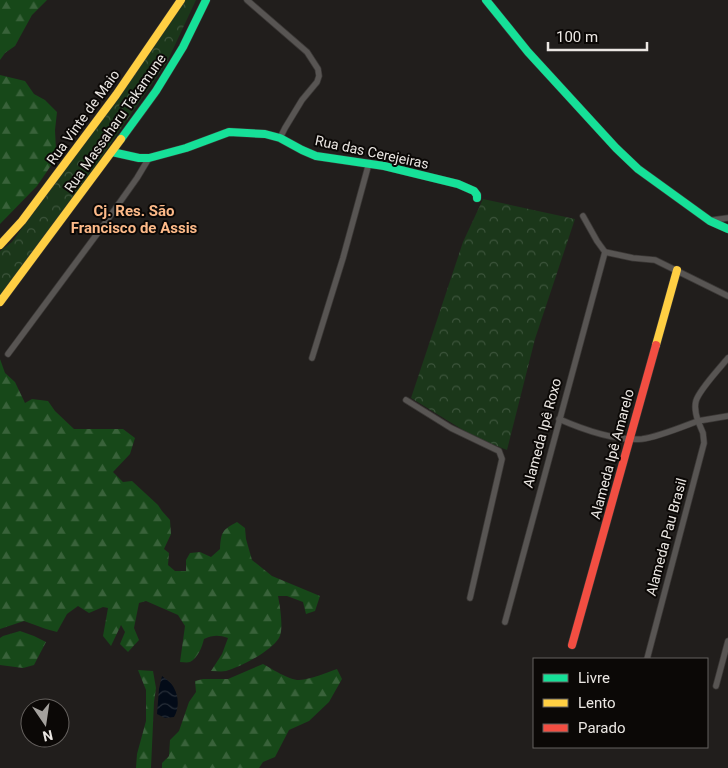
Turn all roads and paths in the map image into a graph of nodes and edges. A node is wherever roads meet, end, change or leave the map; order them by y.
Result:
1 (181, 0) edge
2 (206, 0) edge
3 (247, 0) edge
4 (486, 0) edge
5 (280, 138) junction
6 (112, 152) junction
7 (149, 158) junction
8 (369, 163) junction
9 (477, 198) dead end
10 (584, 216) dead end
11 (728, 218) edge
12 (710, 221) junction
13 (728, 230) edge
14 (0, 245) edge
15 (605, 252) junction
16 (676, 270) junction
17 (728, 296) edge
18 (0, 302) edge
19 (8, 354) dead end
20 (312, 358) dead end
21 (728, 358) edge
22 (406, 400) dead end
23 (728, 416) edge
24 (559, 419) junction
25 (698, 421) junction
26 (629, 438) junction
27 (470, 598) dead end
28 (505, 622) dead end
29 (728, 641) edge
30 (572, 645) dead end
31 (647, 658) edge
32 (716, 686) dead end

1 - 14 main road, Rua Vinte de Maio
2 - 6 main road, Rua Massaharu Takamune
3 - 5 street
4 - 12 main road
5 - 7 main road, Rua das Cerejeiras
5 - 8 main road, Rua das Cerejeiras
6 - 7 main road, Rua das Cerejeiras
6 - 18 main road, Rua Massaharu Takamune
7 - 19 street
8 - 9 main road, Rua das Cerejeiras
8 - 20 street
10 - 15 street
11 - 12 street
12 - 13 main road
15 - 16 street
15 - 24 street, Alameda Ipê Roxo
16 - 17 street
16 - 26 main road, Alameda Ipê Amarelo
21 - 25 street, Alameda Pau Brasil
22 - 27 street
23 - 25 street
24 - 26 street
24 - 28 street, Alameda Ipê Roxo
25 - 26 street
25 - 31 street, Alameda Pau Brasil
26 - 30 main road, Alameda Ipê Amarelo
29 - 32 street

